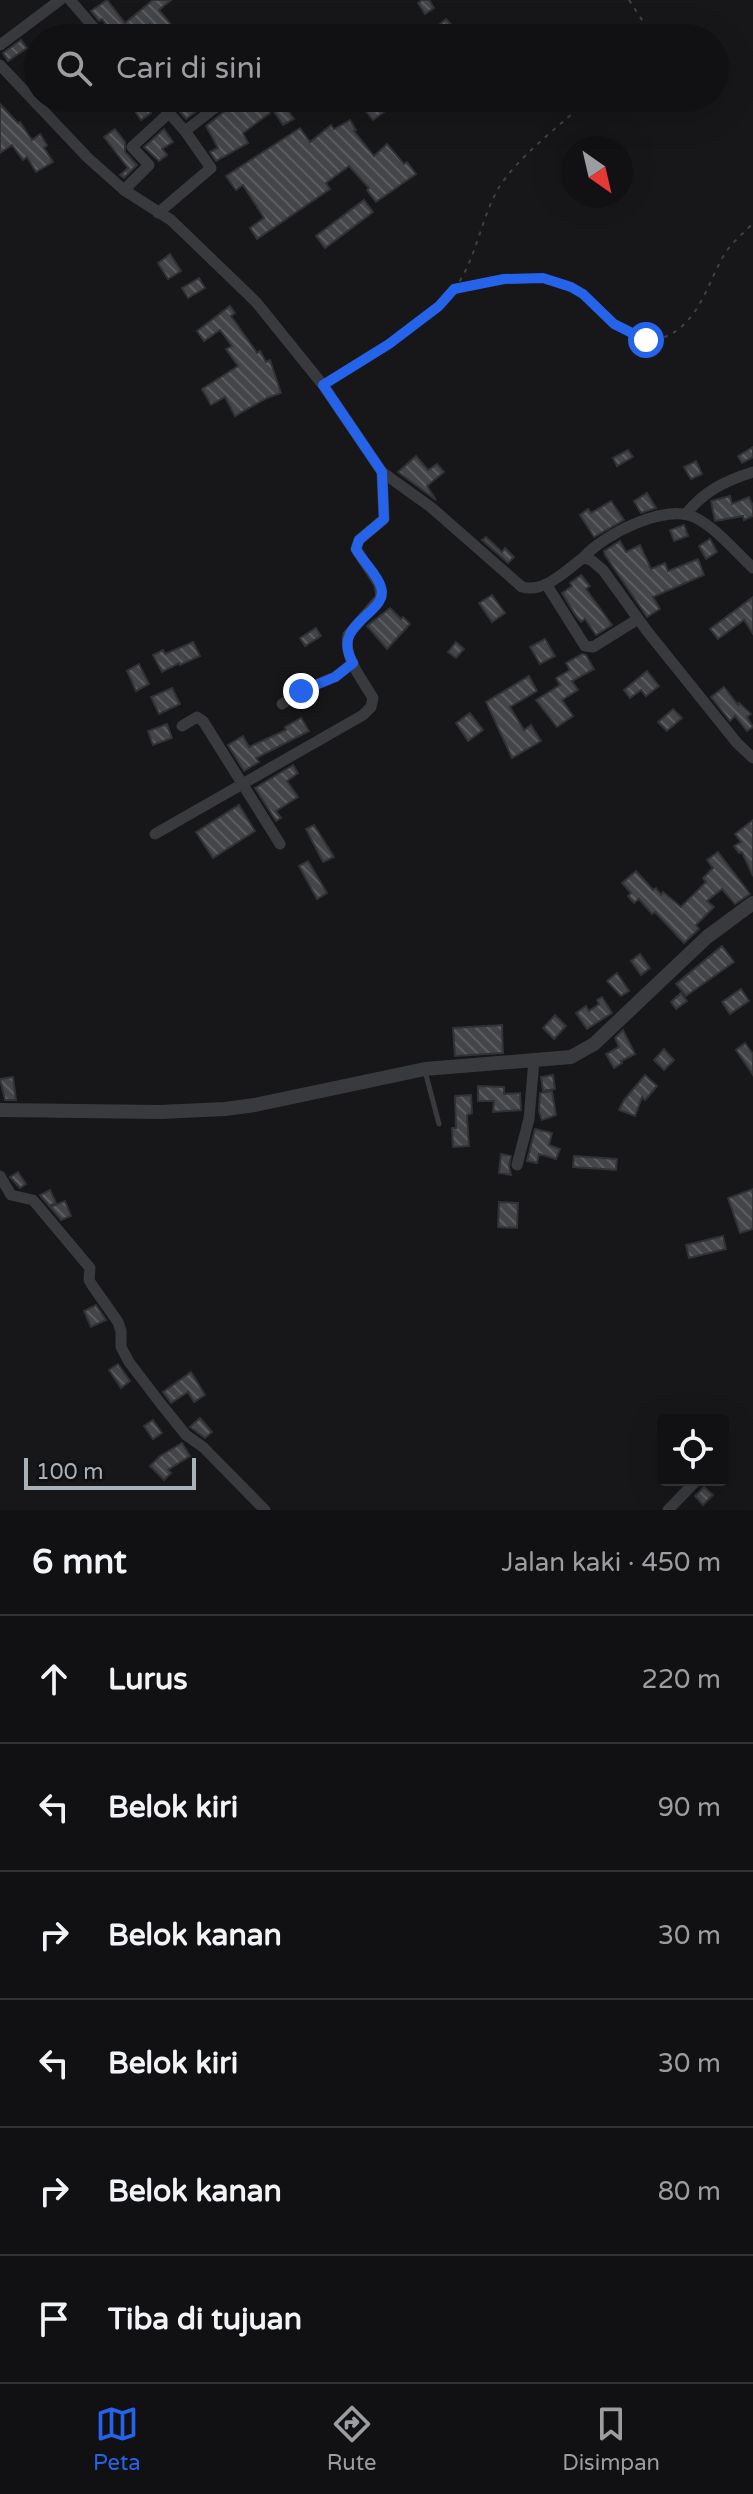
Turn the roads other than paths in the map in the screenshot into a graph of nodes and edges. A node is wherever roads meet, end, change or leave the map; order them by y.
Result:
1 (60, 0) edge
2 (70, 0) edge
3 (28, 24) edge
4 (91, 24) edge
5 (24, 27) edge
6 (0, 45) edge
7 (0, 65) edge
8 (24, 90) edge
9 (44, 112) edge
10 (210, 112) edge
11 (169, 113) joint
12 (185, 131) junction
13 (124, 190) junction
14 (158, 213) junction
15 (382, 472) junction
16 (753, 472) edge
17 (686, 514) junction
18 (583, 558) junction
19 (753, 568) edge
20 (546, 584) junction
21 (638, 619) junction
22 (353, 663) junction
23 (282, 704) dead end
24 (182, 726) dead end
25 (753, 758) edge
26 (242, 786) junction
27 (155, 834) dead end
28 (280, 844) dead end
29 (753, 903) edge
30 (534, 1060) junction
31 (425, 1069) junction
32 (3, 1105) edge
33 (439, 1124) dead end
34 (517, 1165) dead end
35 (0, 1176) edge
36 (691, 1486) edge
37 (265, 1510) edge
38 (668, 1510) edge

1 - 3 street
2 - 4 street
5 - 6 street
7 - 8 street
9 - 13 street
10 - 12 street
11 - 12 street
11 - 13 street
12 - 14 street
13 - 14 street
14 - 15 street
15 - 20 street
15 - 22 street
16 - 17 street
17 - 18 street
17 - 19 street
18 - 20 street
18 - 21 street
20 - 21 street
21 - 25 street
22 - 23 street
22 - 26 street
24 - 26 street
26 - 27 street
26 - 28 street
29 - 30 street
30 - 31 street
30 - 34 street
31 - 32 street
31 - 33 lane
35 - 37 street
36 - 38 street

